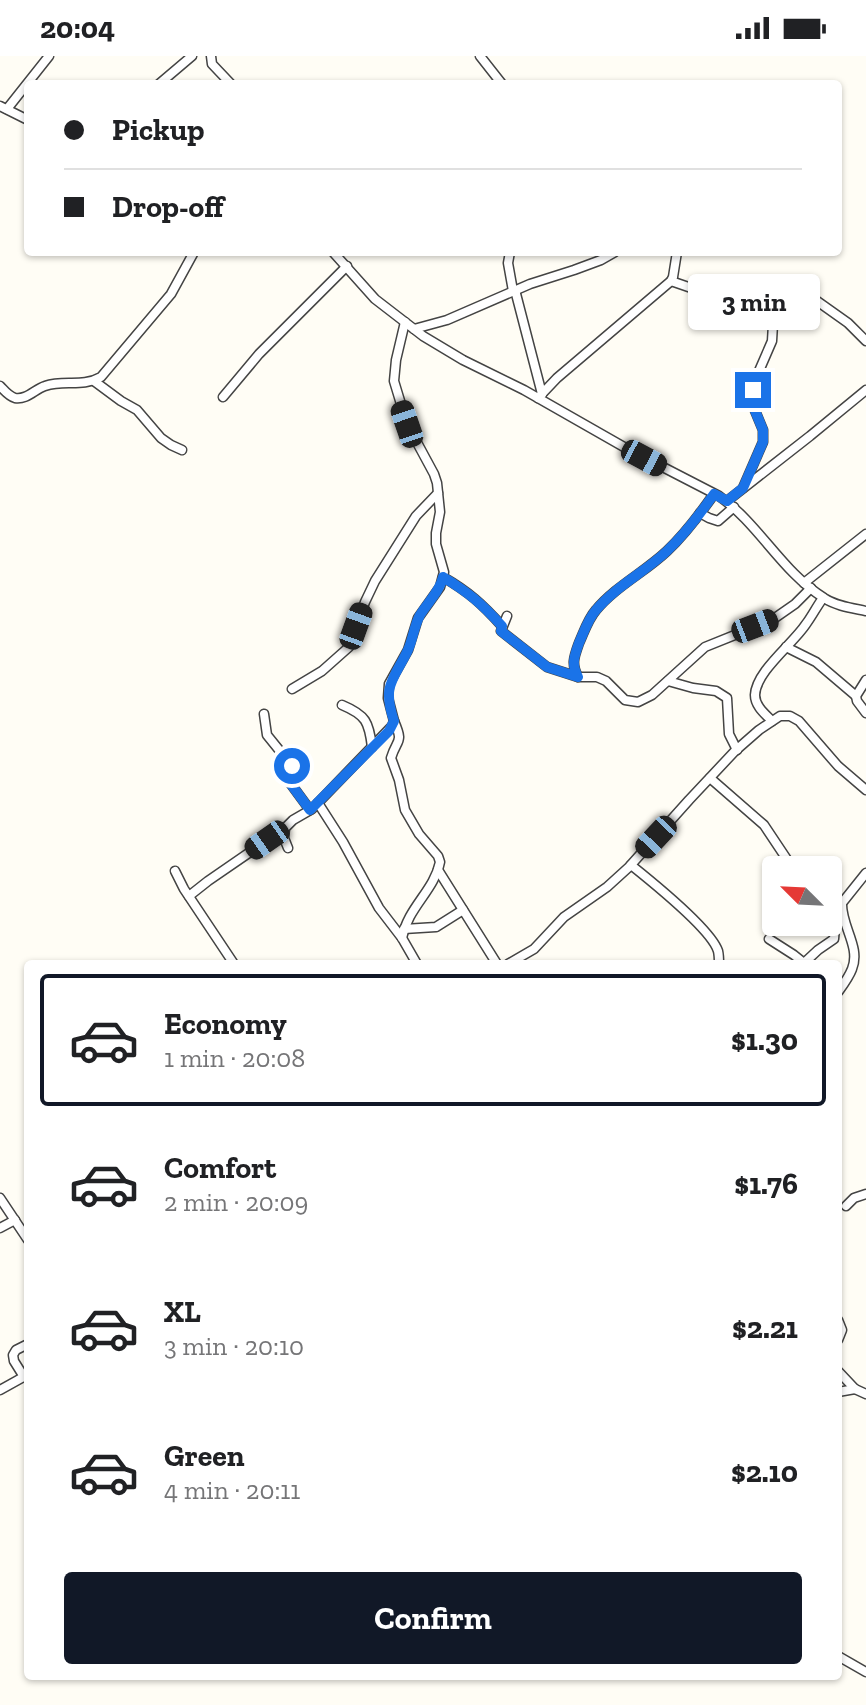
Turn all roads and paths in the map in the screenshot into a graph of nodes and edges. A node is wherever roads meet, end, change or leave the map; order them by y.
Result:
1 (49, 56) edge
2 (192, 56) edge
3 (211, 56) edge
4 (480, 56) edge
5 (27, 80) edge
6 (164, 80) edge
7 (227, 80) edge
8 (499, 80) edge
9 (24, 84) edge
10 (3, 107) edge
11 (24, 118) edge
12 (192, 256) edge
13 (337, 256) edge
14 (509, 256) edge
15 (606, 256) edge
16 (676, 256) edge
17 (347, 266) junction
18 (671, 281) junction
19 (514, 290) junction
20 (768, 301) junction
21 (405, 322) junction
22 (414, 329) junction
23 (866, 341) edge
24 (94, 381) junction
25 (0, 386) edge
26 (866, 390) edge
27 (540, 396) junction
28 (223, 397) dead end
29 (182, 450) dead end
30 (743, 488) junction
31 (438, 493) junction
32 (714, 494) junction
33 (730, 504) junction
34 (700, 513) junction
35 (866, 534) edge
36 (443, 577) junction
37 (808, 586) junction
38 (823, 598) junction
39 (866, 611) edge
40 (507, 616) dead end
41 (502, 626) junction
42 (786, 647) junction
43 (578, 677) junction
44 (866, 680) edge
45 (668, 681) junction
46 (292, 689) dead end
47 (856, 696) junction
48 (342, 705) dead end
49 (866, 713) edge
50 (264, 714) dead end
51 (394, 721) junction
52 (772, 721) junction
53 (372, 747) junction
54 (737, 750) junction
55 (710, 778) junction
56 (866, 790) edge
57 (318, 803) junction
58 (310, 810) junction
59 (285, 828) junction
60 (288, 848) dead end
61 (785, 856) edge
62 (631, 865) junction
63 (438, 870) junction
64 (175, 871) dead end
65 (866, 873) edge
66 (189, 896) junction
67 (842, 903) joint
68 (463, 910) junction
69 (843, 919) junction
70 (403, 934) junction
71 (769, 939) dead end
72 (231, 960) edge
73 (415, 960) edge
74 (494, 960) edge
75 (515, 960) edge
76 (719, 960) edge
77 (799, 960) edge
78 (807, 960) edge
79 (842, 986) edge
80 (866, 1194) edge
81 (0, 1198) edge
82 (846, 1206) dead end
83 (15, 1220) junction
84 (0, 1228) edge
85 (24, 1234) edge
86 (24, 1346) edge
87 (24, 1373) edge
88 (842, 1375) edge
89 (24, 1377) edge
90 (855, 1389) junction
91 (0, 1390) edge
92 (842, 1391) edge
93 (866, 1394) edge
94 (842, 1658) edge
95 (866, 1672) edge

1 - 5 street
2 - 6 street
3 - 7 street
4 - 8 street
9 - 10 street
10 - 11 street
12 - 24 street
13 - 17 street
14 - 19 street
15 - 19 street
16 - 18 street
17 - 21 street
17 - 28 street
18 - 20 street
18 - 27 street
19 - 22 street
19 - 27 street
20 - 23 street
20 - 30 street
21 - 22 street
21 - 31 street
22 - 27 street
24 - 25 street
24 - 29 street
26 - 30 street
27 - 32 street
30 - 33 street
31 - 36 street
31 - 46 street
32 - 33 street
32 - 34 street
33 - 34 street
33 - 37 street
34 - 43 street
35 - 37 street
36 - 41 street
36 - 51 street
37 - 38 street
37 - 45 street
38 - 39 street
38 - 42 street
40 - 41 street
41 - 43 street
42 - 47 street
42 - 52 street
43 - 45 street
44 - 47 street
45 - 54 street
47 - 49 street
48 - 53 street
50 - 58 street
51 - 53 street
51 - 63 street
52 - 54 street
52 - 56 street
53 - 57 street
54 - 55 street
55 - 61 street
55 - 62 street
57 - 58 street
57 - 70 street
58 - 59 street
59 - 60 street
59 - 66 street
62 - 75 street
62 - 76 street
63 - 68 street
63 - 70 street
64 - 66 street
65 - 67 street
66 - 72 street
67 - 69 street
68 - 70 street
68 - 74 street
69 - 78 street
69 - 79 street
70 - 73 street
71 - 77 street
80 - 82 street
81 - 83 street
83 - 84 street
83 - 85 street
86 - 87 street
88 - 90 street
89 - 91 street
90 - 92 street
90 - 93 street
94 - 95 street

